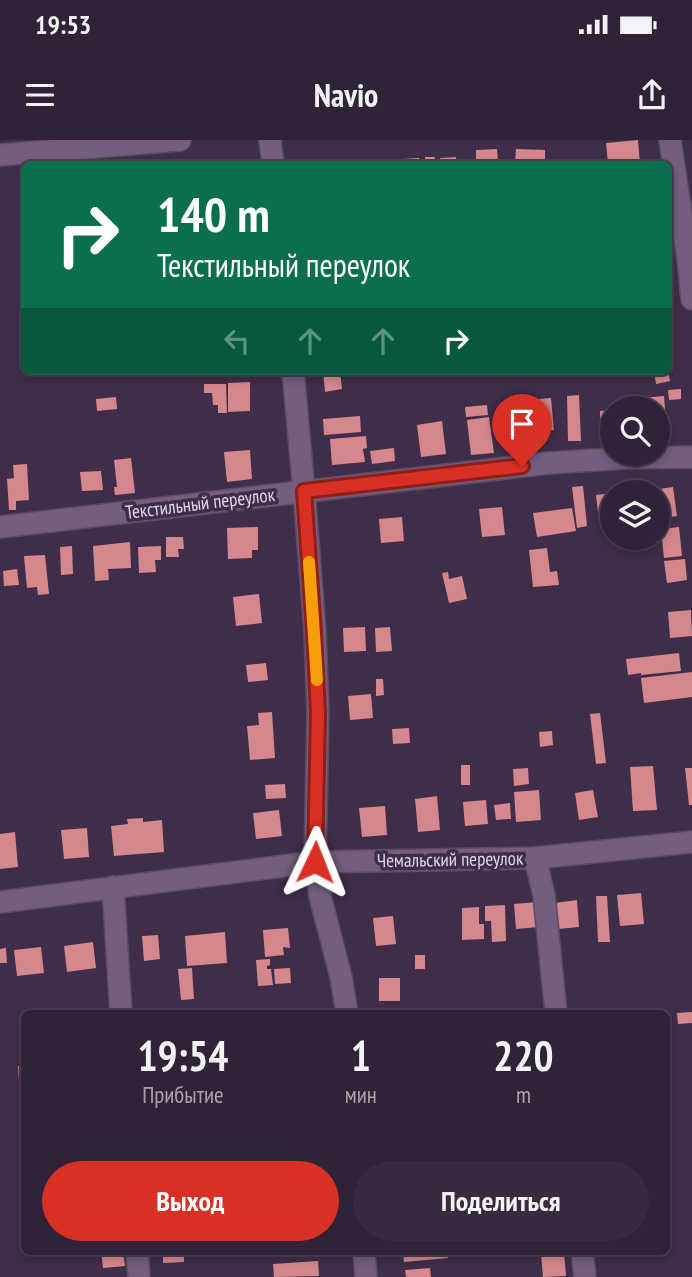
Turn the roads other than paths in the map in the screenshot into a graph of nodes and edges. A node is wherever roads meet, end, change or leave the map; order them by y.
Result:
1 (180, 140) edge
2 (270, 140) edge
3 (670, 140) edge
4 (0, 155) edge
5 (272, 161) edge
6 (692, 299) edge
7 (293, 375) edge
8 (692, 457) edge
9 (304, 491) junction
10 (0, 527) edge
11 (692, 842) edge
12 (535, 858) junction
13 (315, 862) junction
14 (113, 887) junction
15 (0, 902) edge
16 (121, 1010) edge
17 (346, 1010) edge
18 (556, 1010) edge
19 (137, 1255) edge
20 (364, 1255) edge
21 (582, 1255) edge
22 (139, 1277) edge
23 (366, 1277) edge
24 (585, 1277) edge

1 - 4 street
2 - 5 street
3 - 6 street
7 - 9 street
8 - 9 street, Текстильный переулок
9 - 10 street, Текстильный переулок
9 - 13 street
11 - 12 street, Чемальский переулок
12 - 13 street, Чемальский переулок
12 - 18 street
13 - 14 street, Чемальский переулок
13 - 17 street
14 - 15 street, Чемальский переулок
14 - 16 street
19 - 22 street
20 - 23 street
21 - 24 street

